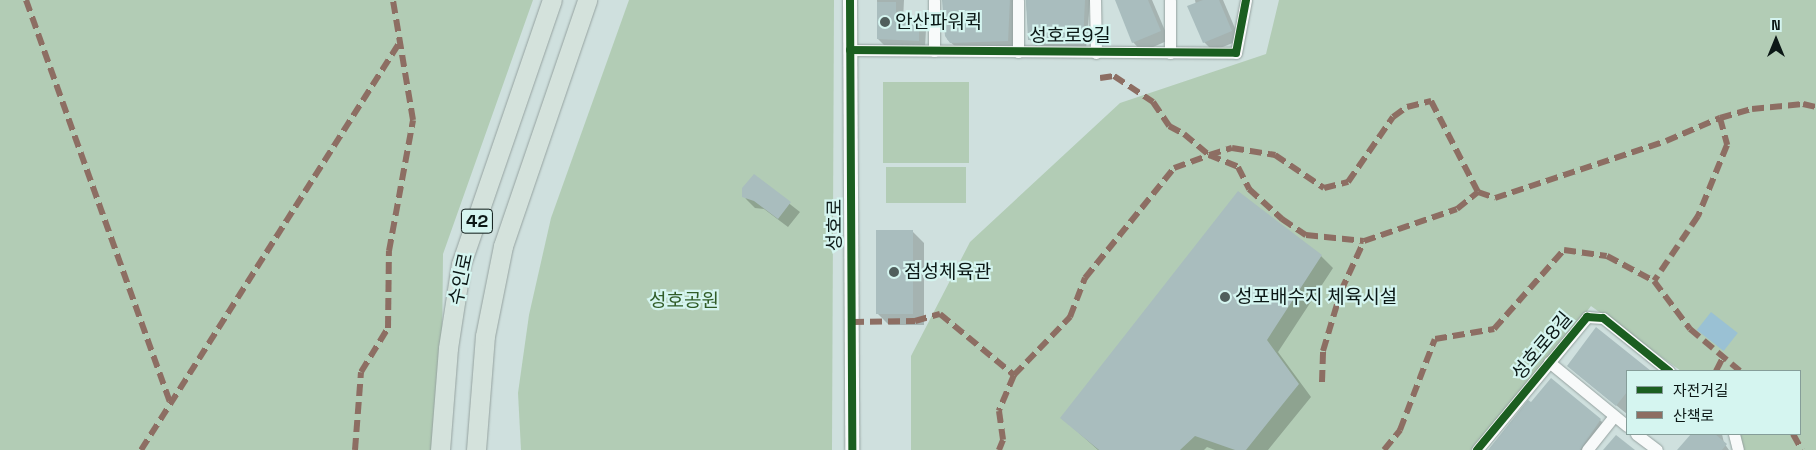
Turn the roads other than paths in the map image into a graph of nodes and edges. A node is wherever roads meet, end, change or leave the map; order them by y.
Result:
1 (552, 0) edge
2 (587, 0) edge
3 (850, 0) edge
4 (934, 0) edge
5 (1018, 0) edge
6 (1095, 0) edge
7 (1170, 0) edge
8 (1246, 0) edge
9 (850, 50) junction
10 (934, 51) junction
11 (1018, 52) junction
12 (1096, 53) junction
13 (1170, 53) junction
14 (1549, 362) junction
15 (1668, 370) edge
16 (1614, 416) junction
17 (1626, 425) edge
18 (1637, 435) edge
19 (1734, 435) edge
20 (440, 450) edge
21 (476, 450) edge
22 (852, 450) edge
23 (1477, 450) edge
24 (1587, 450) edge
25 (1656, 450) edge
26 (1738, 450) edge

1 - 20 highway, 수인로 / 42
2 - 21 highway, 수인로 / 42
3 - 9 street, 성호로
4 - 10 street
5 - 11 street, 성호로9길
6 - 12 street, 성호로9길
7 - 13 street
8 - 13 street, 성호로9길
9 - 10 street, 성호로9길
9 - 22 street, 성호로
10 - 11 street, 성호로9길
11 - 12 street, 성호로9길
12 - 13 street, 성호로9길
14 - 15 street, 성호로8길
14 - 16 street
14 - 23 street, 성호로8길
16 - 17 street
16 - 24 street
18 - 25 street
19 - 26 street

